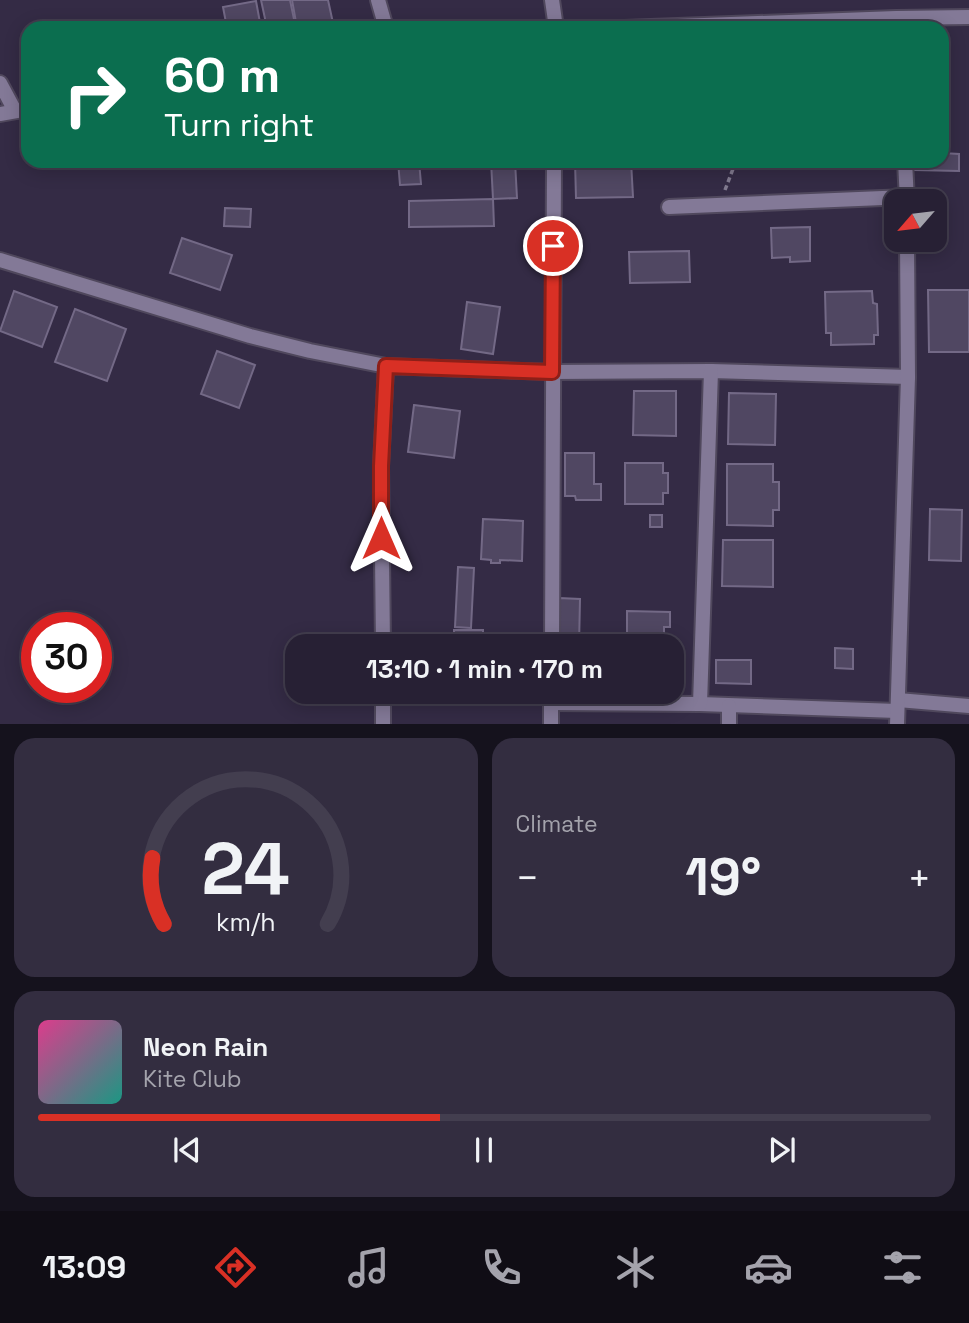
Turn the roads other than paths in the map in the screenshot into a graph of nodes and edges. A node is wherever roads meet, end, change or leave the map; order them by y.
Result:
1 (378, 0) edge
2 (552, 0) edge
3 (969, 17) edge
4 (384, 21) edge
5 (555, 21) edge
6 (920, 21) edge
7 (0, 83) edge
8 (21, 109) edge
9 (21, 110) edge
10 (0, 114) edge
11 (554, 168) edge
12 (905, 168) edge
13 (906, 189) edge
14 (884, 200) edge
15 (668, 207) dead end
16 (907, 252) edge
17 (0, 260) edge
18 (386, 366) junction
19 (711, 371) junction
20 (552, 372) junction
21 (908, 377) junction
22 (383, 634) edge
23 (552, 634) edge
24 (684, 703) edge
25 (383, 704) edge
26 (551, 704) edge
27 (700, 704) junction
28 (729, 706) junction
29 (969, 706) edge
30 (897, 712) edge
31 (383, 724) edge
32 (551, 724) edge
33 (729, 724) edge

1 - 4 street
2 - 5 street
3 - 6 street
7 - 8 street
9 - 10 street
11 - 20 street
12 - 13 street
14 - 15 street
16 - 21 street
17 - 18 street
18 - 20 street
18 - 22 street
19 - 20 street
19 - 21 street
19 - 27 street
20 - 23 street
21 - 30 street
24 - 27 street
25 - 31 street
26 - 32 street
27 - 28 street
28 - 30 street
28 - 33 street
29 - 30 street

